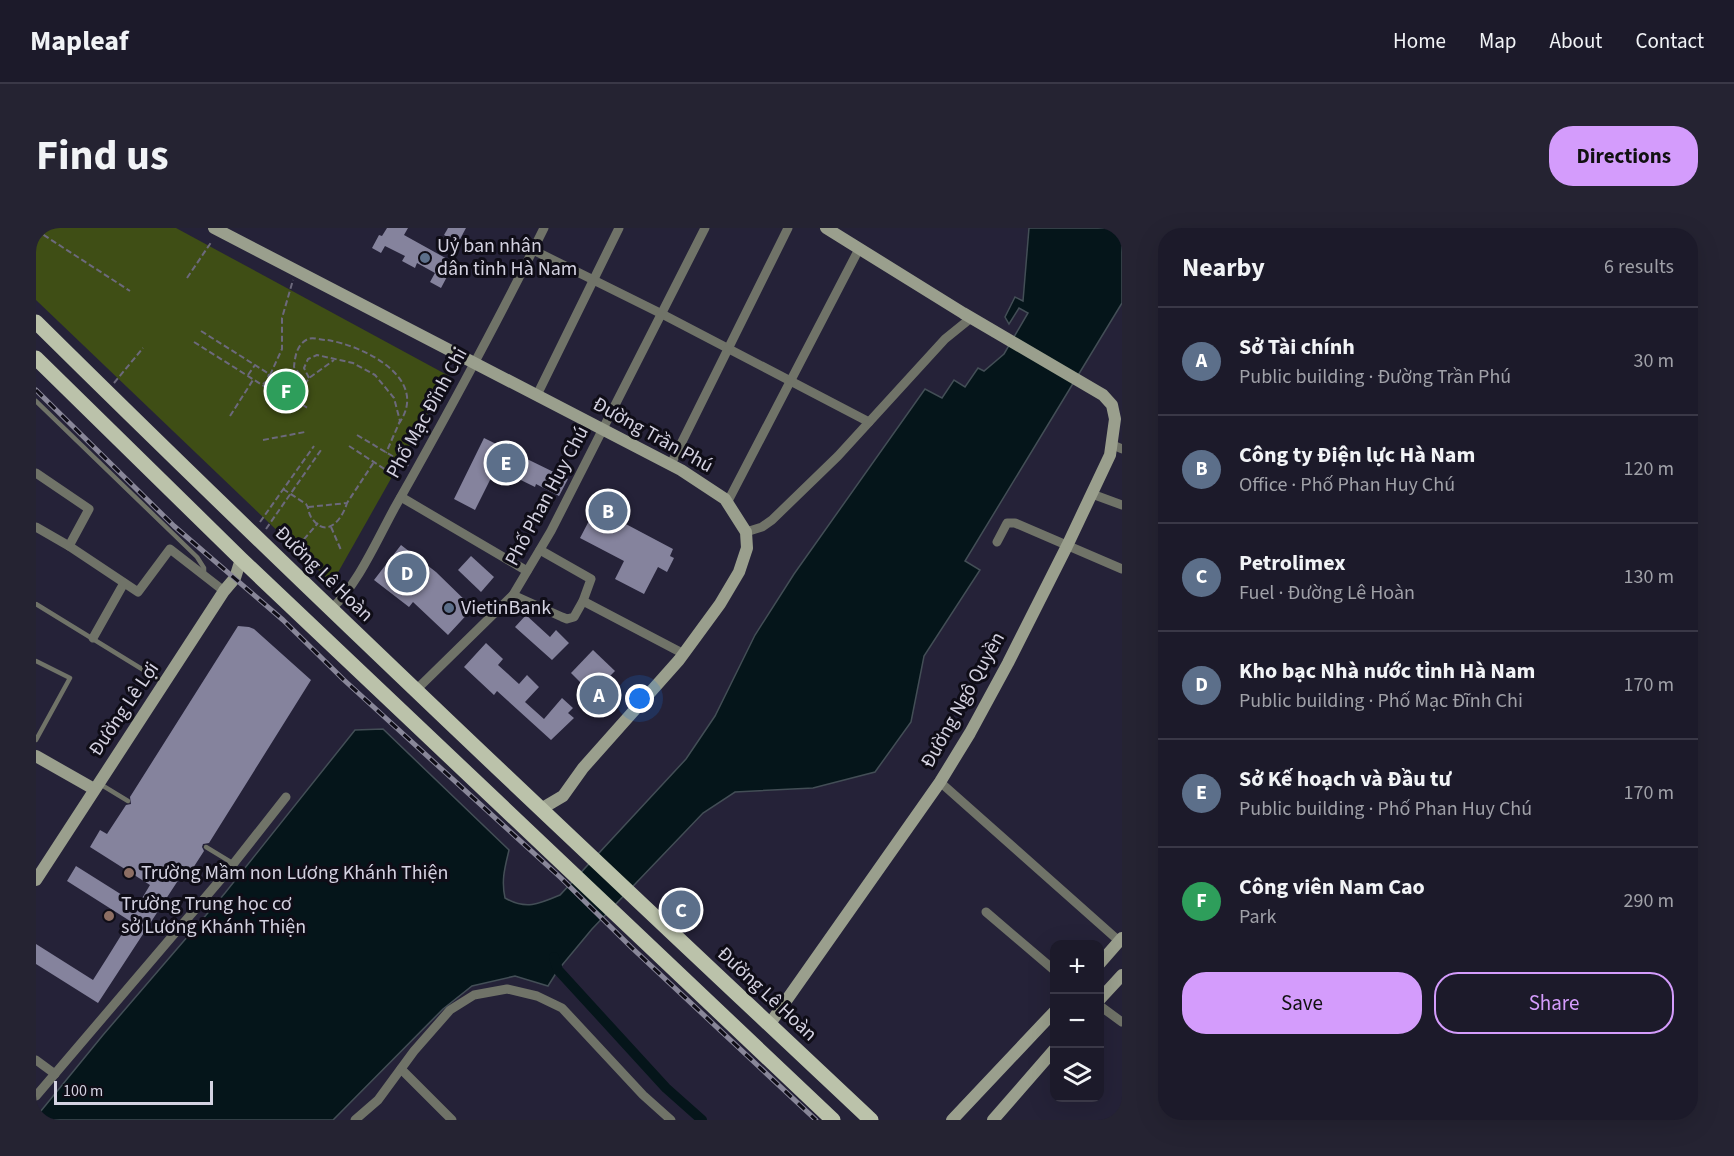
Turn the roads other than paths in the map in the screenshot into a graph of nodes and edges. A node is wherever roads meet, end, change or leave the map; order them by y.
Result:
1 (544, 228) edge
2 (619, 228) edge
3 (705, 228) edge
4 (788, 228) edge
5 (826, 228) edge
6 (216, 229) edge
7 (859, 249) junction
8 (533, 250) junction
9 (593, 281) junction
10 (662, 314) junction
11 (971, 318) junction
12 (36, 322) edge
13 (728, 349) junction
14 (36, 358) edge
15 (475, 364) junction
16 (790, 381) junction
17 (537, 395) junction
18 (36, 401) edge
19 (869, 422) junction
20 (603, 429) junction
21 (1118, 447) edge
22 (671, 464) junction
23 (36, 473) edge
24 (1092, 494) junction
25 (401, 497) junction
26 (727, 503) junction
27 (1122, 505) edge
28 (36, 526) edge
29 (746, 532) junction
30 (255, 537) junction
31 (997, 542) dead end
32 (69, 546) junction
33 (1067, 546) junction
34 (540, 550) junction
35 (241, 559) junction
36 (1122, 569) edge
37 (527, 571) junction
38 (204, 575) junction
39 (124, 583) junction
40 (224, 591) junction
41 (513, 595) junction
42 (583, 601) junction
43 (36, 604) edge
44 (331, 609) junction
45 (93, 638) junction
46 (684, 654) junction
47 (36, 661) edge
48 (165, 683) junction
49 (416, 690) junction
50 (36, 740) edge
51 (38, 760) edge
52 (940, 782) junction
53 (96, 786) junction
54 (286, 797) dead end
55 (128, 801) dead end
56 (541, 809) junction
57 (523, 828) junction
58 (206, 847) dead end
59 (234, 864) junction
60 (36, 879) edge
61 (986, 912) dead end
62 (1121, 940) edge
63 (1104, 959) edge
64 (1050, 967) edge
65 (1122, 975) edge
66 (1104, 995) edge
67 (1104, 1009) edge
68 (1050, 1016) edge
69 (1122, 1022) edge
70 (769, 1024) junction
71 (1050, 1055) edge
72 (36, 1060) edge
73 (400, 1069) junction
74 (55, 1074) junction
75 (36, 1096) edge
76 (355, 1120) edge
77 (452, 1120) edge
78 (671, 1120) edge
79 (833, 1120) edge
80 (871, 1120) edge
81 (952, 1120) edge
82 (993, 1120) edge

1 - 8 street, Phố Mạc Đĩnh Chi
2 - 9 street
3 - 10 street, Phố Phan Huy Chú
4 - 13 street
5 - 7 street
6 - 15 street, Đường Trần Phú
7 - 11 street
7 - 16 street
8 - 9 street
8 - 15 street, Phố Mạc Đĩnh Chi
9 - 10 street
9 - 17 street
10 - 13 street
10 - 20 street, Phố Phan Huy Chú
11 - 19 street
11 - 21 street, Đường Ngô Quyền
12 - 30 main road, Đường Lê Hoàn
13 - 16 street
13 - 22 street
14 - 35 main road
15 - 17 street, Đường Trần Phú
15 - 25 street, Phố Mạc Đĩnh Chi
16 - 19 street
16 - 26 street
17 - 20 street, Đường Trần Phú
18 - 38 lane
19 - 29 street
20 - 22 street, Đường Trần Phú
20 - 34 street, Phố Phan Huy Chú
21 - 24 street, Đường Ngô Quyền
22 - 26 street, Đường Trần Phú
23 - 32 street
24 - 27 street
24 - 33 street, Đường Ngô Quyền
25 - 37 street
25 - 44 street, Phố Mạc Đĩnh Chi
26 - 29 street, Đường Trần Phú
28 - 32 street
29 - 46 street
30 - 35 main road
30 - 44 main road, Đường Lê Hoàn
31 - 33 street
32 - 39 street
33 - 36 street
33 - 52 street, Đường Ngô Quyền
34 - 37 street, Phố Phan Huy Chú
34 - 42 street
35 - 40 street, Đường Lê Lợi
35 - 57 main road
37 - 41 street, Phố Phan Huy Chú
38 - 39 street
38 - 40 street
39 - 45 street
40 - 48 street, Đường Lê Lợi
41 - 42 street
41 - 49 street, Phố Phan Huy Chú
42 - 46 street
43 - 45 lane
44 - 49 main road, Đường Lê Hoàn
45 - 48 lane
46 - 56 street
47 - 50 lane
48 - 53 street, Đường Lê Lợi
49 - 56 main road, Đường Lê Hoàn
51 - 53 street
52 - 62 street
52 - 70 street, Đường Ngô Quyền
53 - 55 lane
53 - 60 street, Đường Lê Lợi
54 - 59 street
56 - 57 main road
56 - 70 main road, Đường Lê Hoàn
57 - 79 main road
58 - 59 lane
59 - 74 street
61 - 64 street
62 - 63 street
65 - 66 street
67 - 69 street
68 - 81 street
70 - 80 main road, Đường Lê Hoàn
71 - 82 street
72 - 74 street
73 - 76 street
73 - 77 street
73 - 78 street
74 - 75 street

